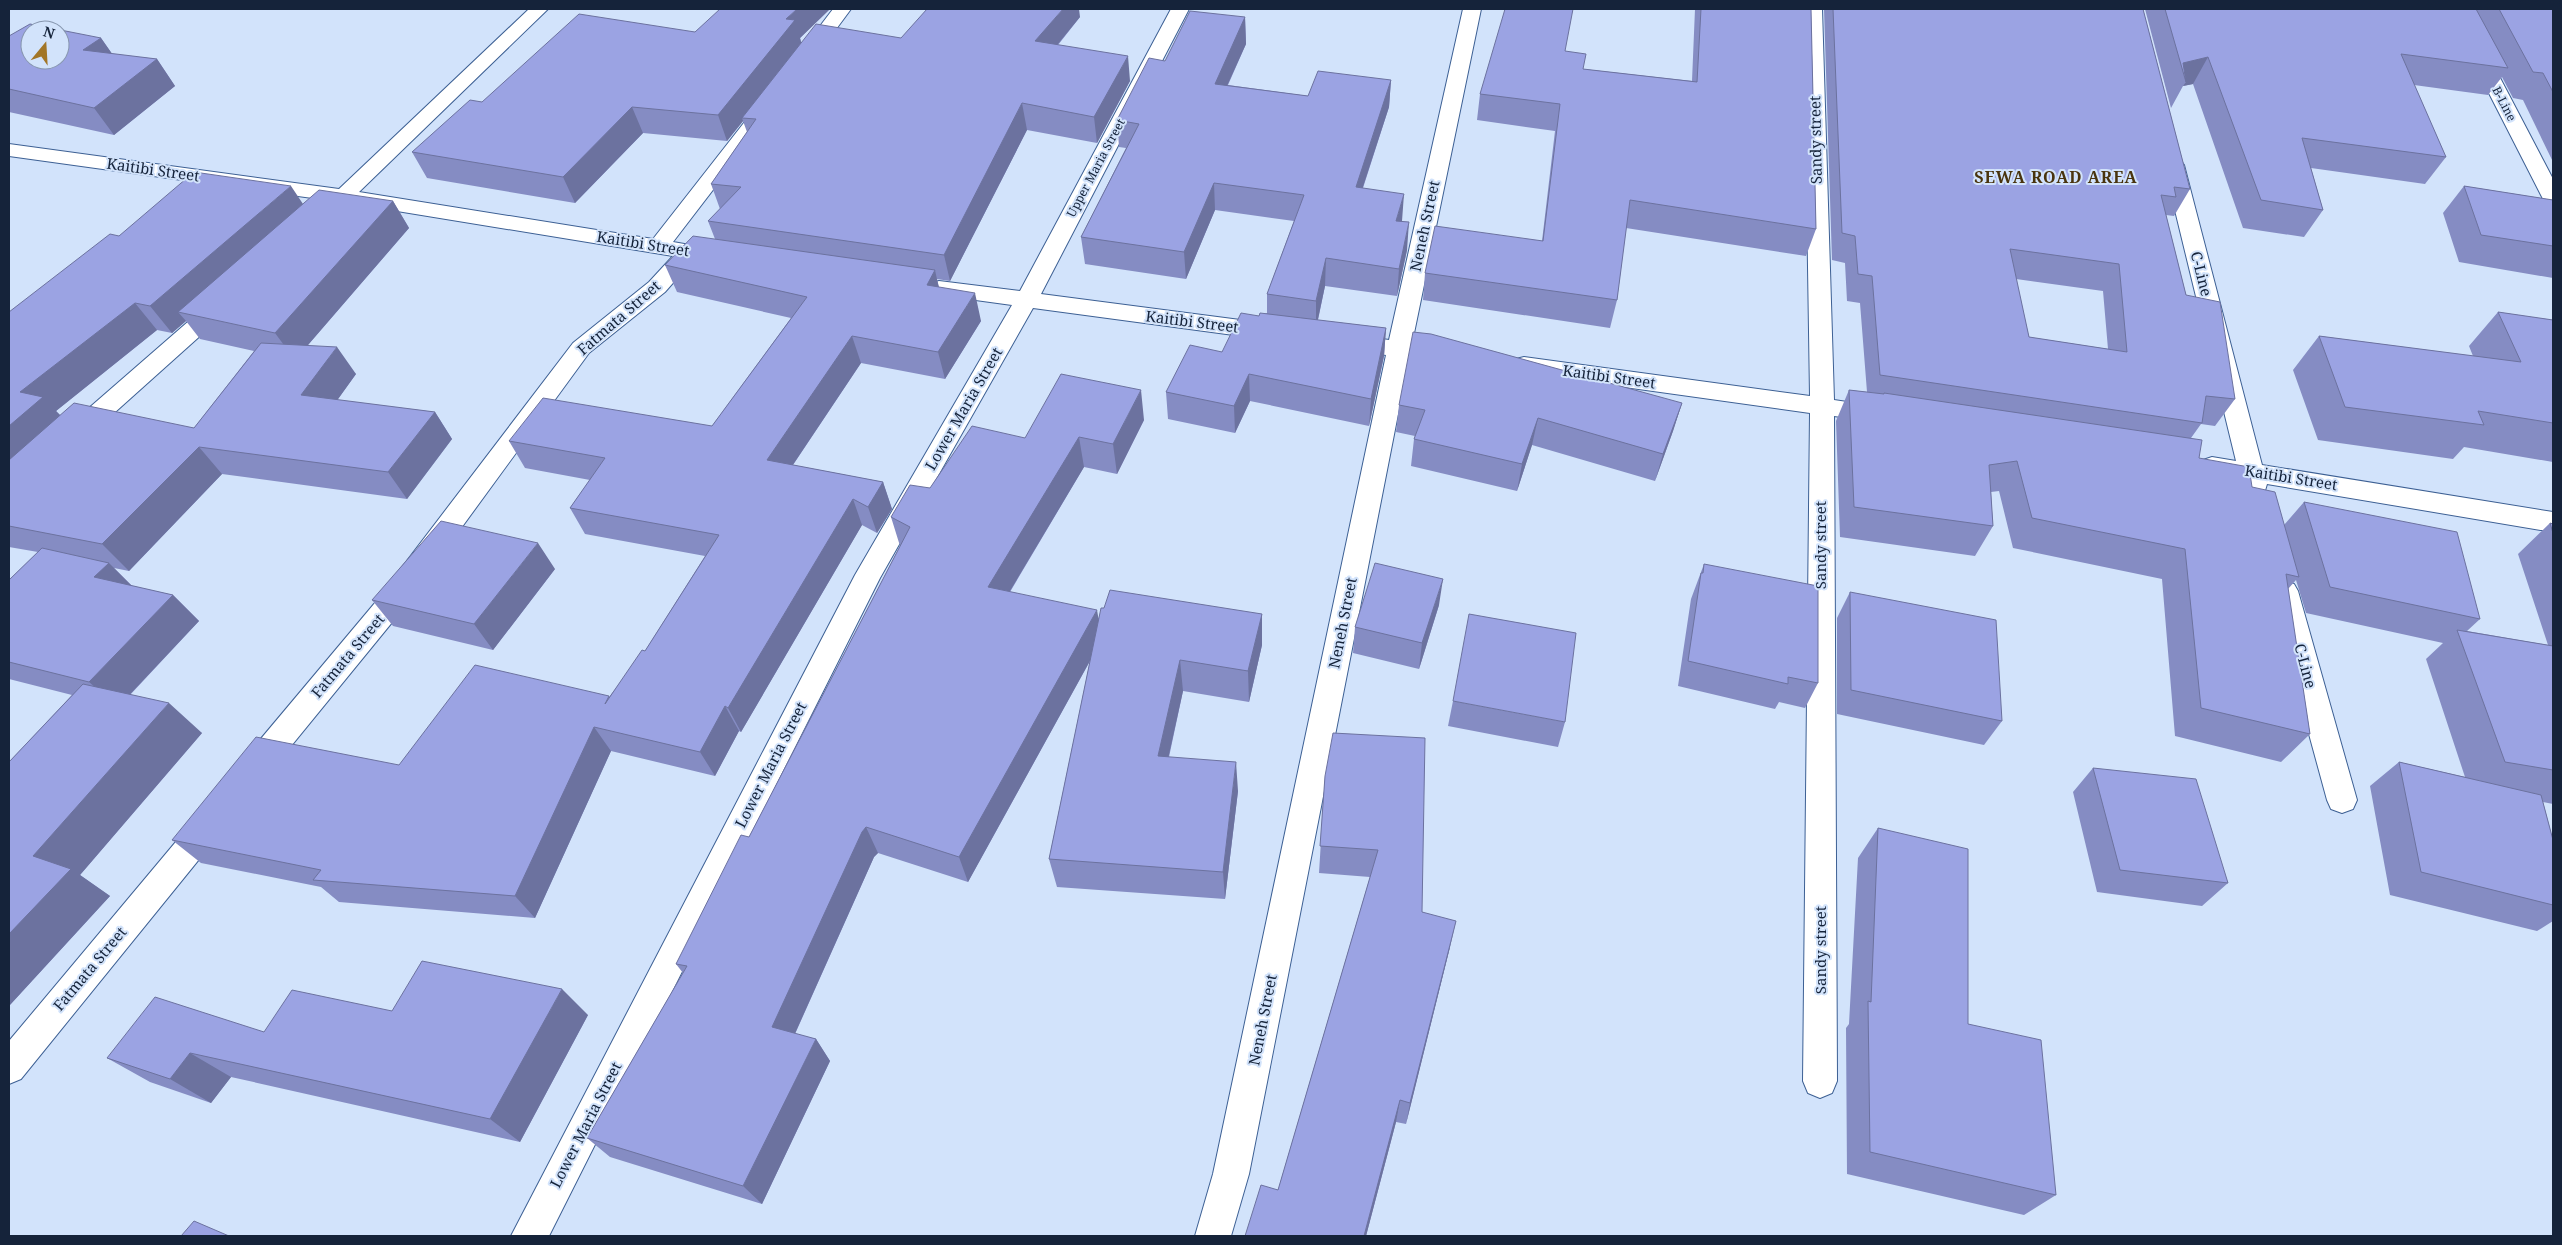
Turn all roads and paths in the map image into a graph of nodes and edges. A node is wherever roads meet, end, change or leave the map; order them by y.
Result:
1 (539, 9) edge
2 (842, 9) edge
3 (1180, 9) edge
4 (1472, 9) edge
5 (1813, 9) edge
6 (2455, 9) edge
7 (795, 70) edge
8 (777, 93) edge
9 (2168, 144) edge
10 (9, 150) edge
11 (344, 196) junction
12 (2553, 199) edge
13 (314, 222) edge
14 (658, 247) junction
15 (689, 252) junction
16 (737, 259) edge
17 (920, 286) edge
18 (240, 288) edge
19 (1026, 301) junction
20 (1291, 334) edge
21 (1330, 339) edge
22 (1398, 348) junction
23 (1467, 358) edge
24 (1507, 363) edge
25 (1822, 406) junction
26 (1900, 418) edge
27 (61, 447) edge
28 (2192, 462) edge
29 (2251, 472) junction
30 (2261, 509) edge
31 (2553, 522) edge
32 (2277, 565) edge
33 (2342, 800) dead end
34 (9, 1066) edge
35 (1820, 1081) dead end
36 (529, 1236) edge
37 (1213, 1236) edge

1 - 11 street
2 - 7 street
3 - 19 street, Upper Maria Street
4 - 22 street, Neneh Street
5 - 25 street, Sandy street
6 - 12 street, B-Line
8 - 14 street
9 - 29 street, C-Line
10 - 11 street, Kaitibi Street
11 - 13 street
11 - 14 street, Kaitibi Street
14 - 15 street, Kaitibi Street
15 - 16 street, Kaitibi Street
15 - 34 street, Fatmata Street
17 - 19 street, Kaitibi Street
18 - 27 street
19 - 20 street, Kaitibi Street
19 - 36 street, Lower Maria Street
21 - 22 street
22 - 23 street
22 - 37 street, Neneh Street
24 - 25 street, Kaitibi Street
25 - 26 street, Kaitibi Street
25 - 35 street, Sandy street
28 - 29 street, Kaitibi Street
29 - 30 street, C-Line
29 - 31 street, Kaitibi Street
32 - 33 street, C-Line

